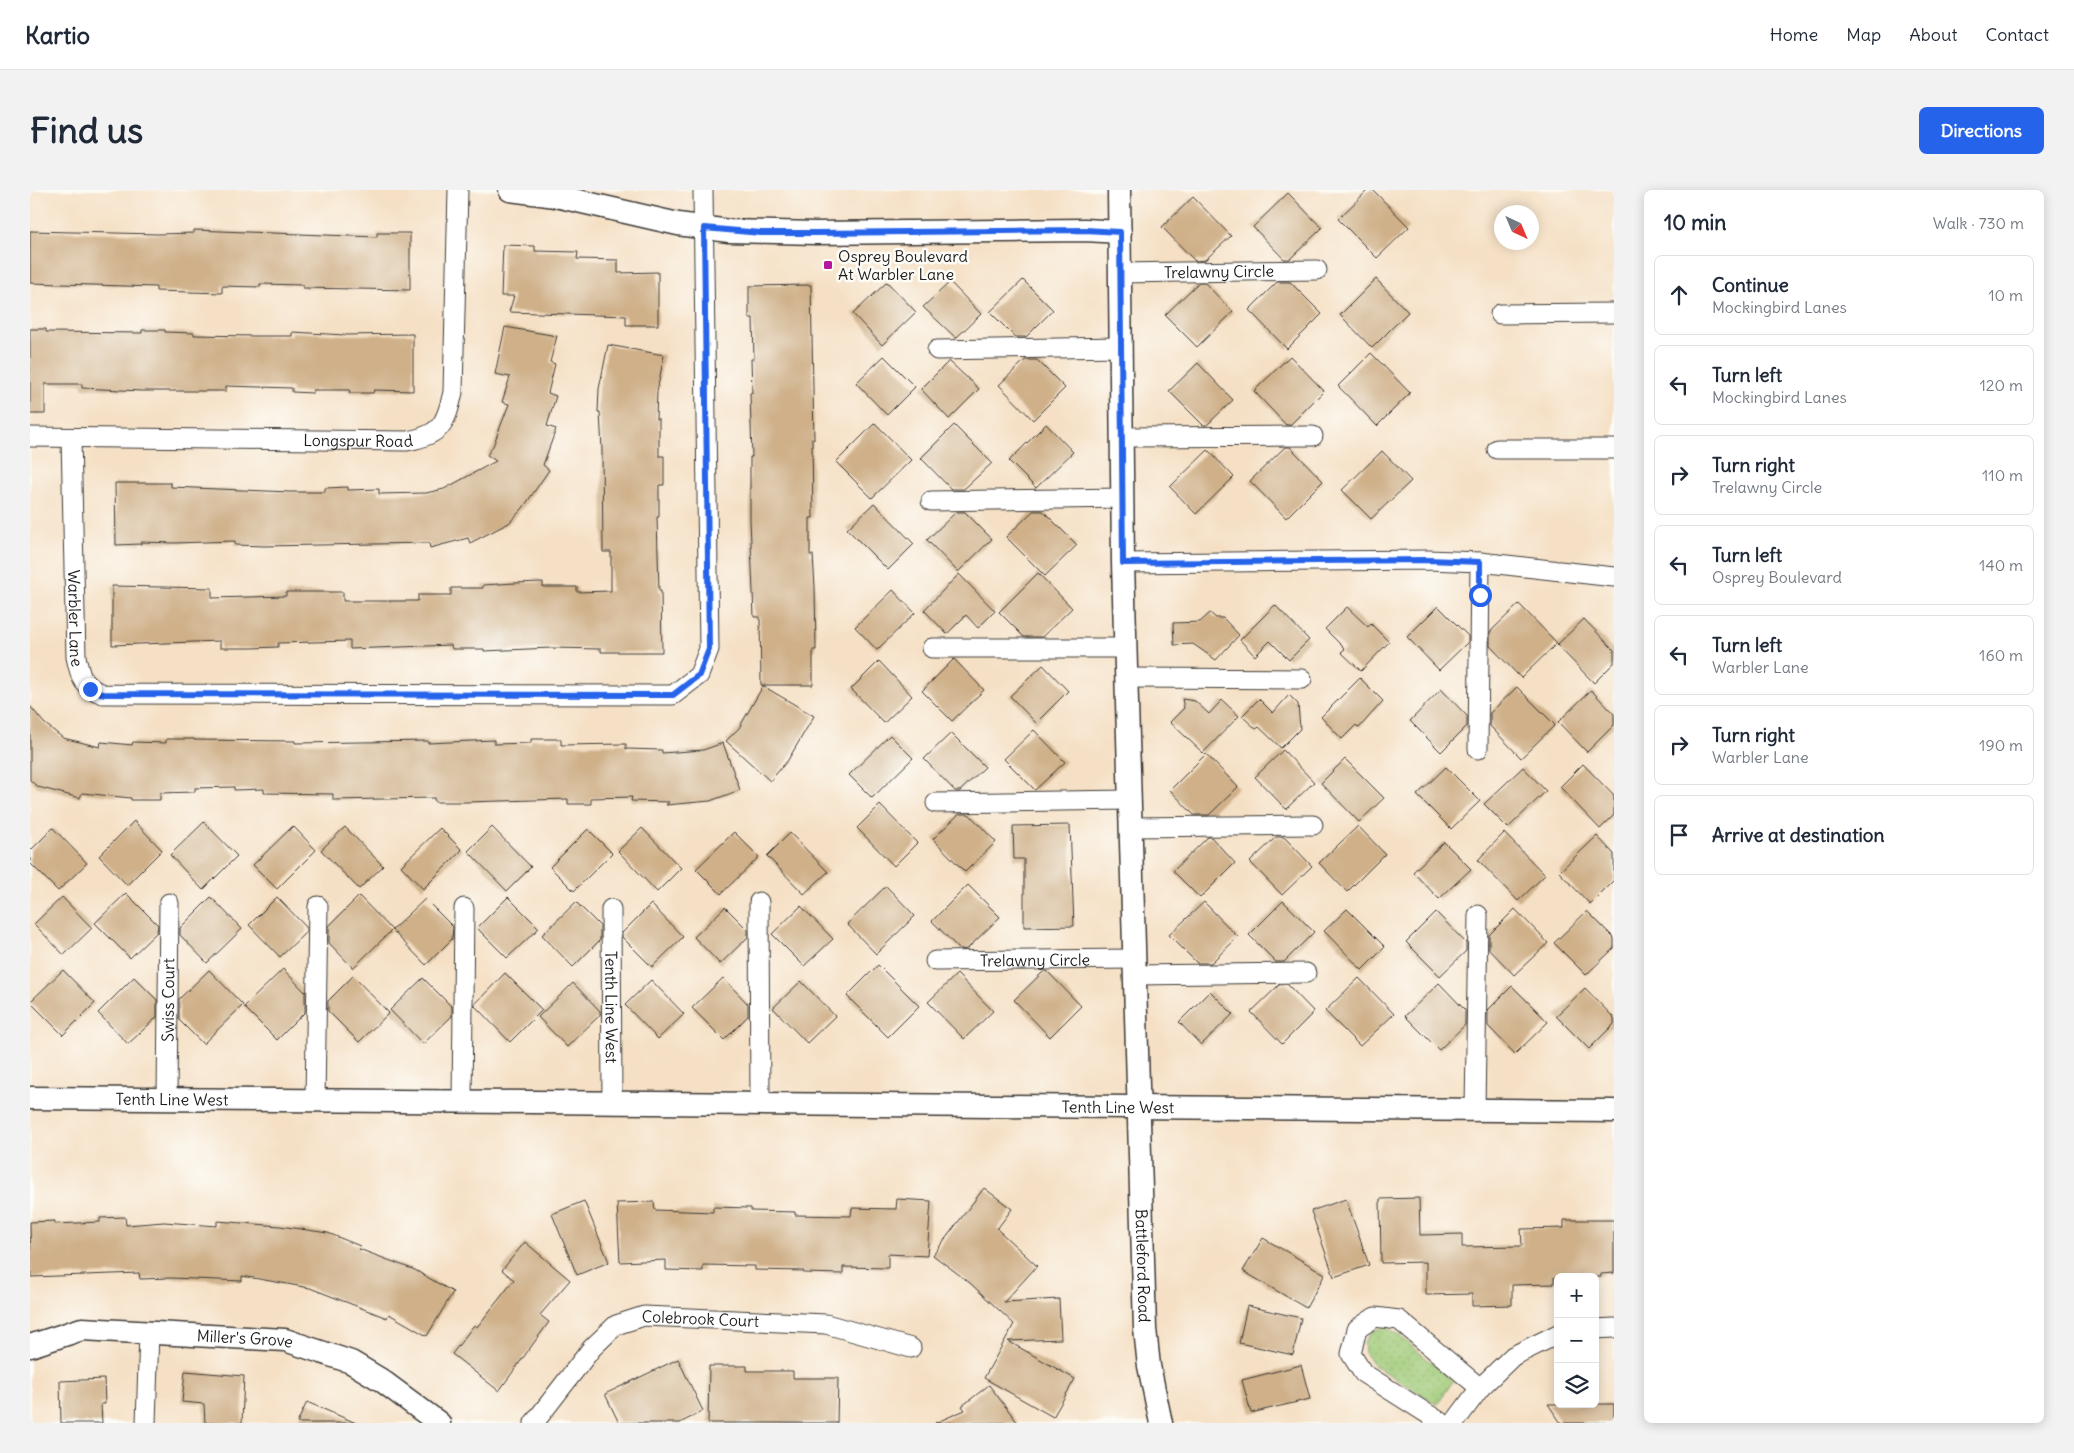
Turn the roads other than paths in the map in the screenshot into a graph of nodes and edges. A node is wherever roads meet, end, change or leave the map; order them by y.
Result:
1 (458, 190) edge
2 (510, 190) edge
3 (703, 190) edge
4 (1119, 190) edge
5 (704, 228) junction
6 (1120, 232) junction
7 (1316, 270) dead end
8 (1120, 273) junction
9 (1614, 313) edge
10 (1500, 314) dead end
11 (1120, 347) junction
12 (937, 350) dead end
13 (1313, 436) dead end
14 (30, 437) edge
15 (71, 438) junction
16 (1122, 438) junction
17 (1614, 449) edge
18 (1497, 450) dead end
19 (1123, 498) junction
20 (930, 501) dead end
21 (1480, 562) junction
22 (1123, 563) junction
23 (1614, 577) edge
24 (932, 648) dead end
25 (1125, 648) junction
26 (1126, 678) junction
27 (1302, 679) dead end
28 (1478, 748) dead end
29 (1130, 800) junction
30 (936, 803) dead end
31 (1313, 825) dead end
32 (1131, 827) junction
33 (759, 902) dead end
34 (169, 903) dead end
35 (318, 906) dead end
36 (464, 908) dead end
37 (611, 909) dead end
38 (1478, 915) dead end
39 (935, 961) dead end
40 (1135, 967) junction
41 (1306, 973) dead end
42 (30, 1098) edge
43 (167, 1099) junction
44 (315, 1101) junction
45 (462, 1102) junction
46 (612, 1103) junction
47 (760, 1105) junction
48 (1138, 1107) junction
49 (1474, 1111) junction
50 (1614, 1112) edge
51 (1614, 1328) edge
52 (1599, 1329) edge
53 (149, 1332) junction
54 (1554, 1336) edge
55 (30, 1346) edge
56 (911, 1348) dead end
57 (1480, 1388) junction
58 (146, 1423) edge
59 (439, 1423) edge
60 (534, 1423) edge
61 (1161, 1423) edge
62 (1442, 1423) edge
63 (1454, 1423) edge

1 - 15 street, Longspur Road
2 - 5 street
3 - 5 street, Warbler Lane
4 - 6 street
5 - 6 street
5 - 15 street, Warbler Lane
6 - 8 street
7 - 8 street, Trelawny Circle
8 - 11 street
9 - 10 street
11 - 12 street
11 - 16 street
13 - 16 street
14 - 15 street, Longspur Road
16 - 19 street
17 - 18 street
19 - 20 street
19 - 22 street
21 - 22 street
21 - 23 street
21 - 28 street
22 - 25 street
24 - 25 street
25 - 26 street
26 - 27 street
26 - 29 street
29 - 30 street
29 - 32 street
31 - 32 street
32 - 40 street
33 - 47 street
34 - 43 street, Swiss Court
35 - 44 street
36 - 45 street
37 - 46 street, Tenth Line West
38 - 49 street
39 - 40 street, Trelawny Circle
40 - 41 street, Trelawny Circle
40 - 48 street
42 - 43 street, Tenth Line West
43 - 44 street, Tenth Line West
44 - 45 street, Tenth Line West
45 - 46 street, Tenth Line West
46 - 47 street, Tenth Line West
47 - 48 street, Tenth Line West
48 - 49 street, Tenth Line West
48 - 61 street, Battleford Road
49 - 50 street, Tenth Line West
51 - 52 street
53 - 55 street, Miller's Grove
53 - 58 street
53 - 59 street, Miller's Grove
54 - 57 street
56 - 60 street, Colebrook Court
57 - 62 street
57 - 63 street

